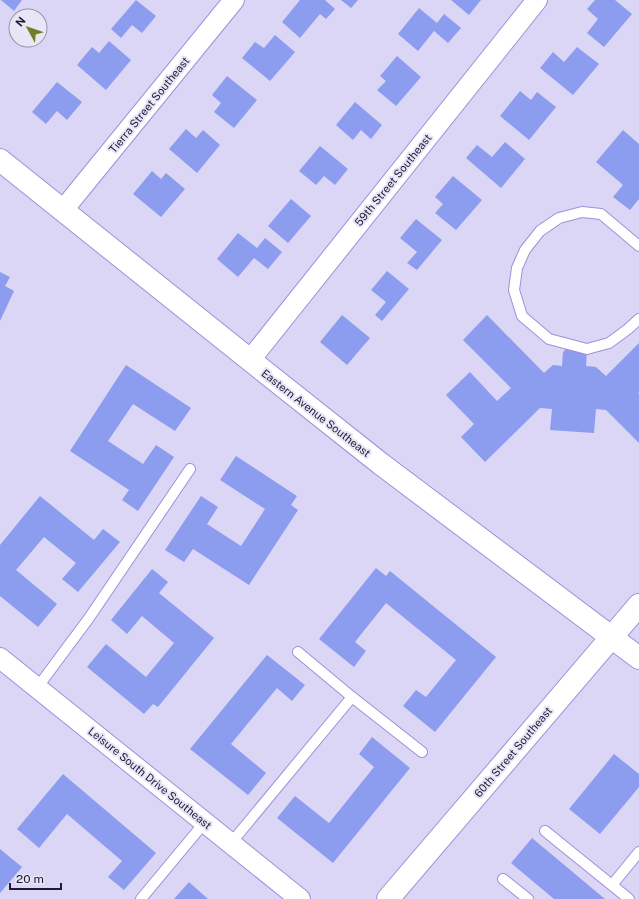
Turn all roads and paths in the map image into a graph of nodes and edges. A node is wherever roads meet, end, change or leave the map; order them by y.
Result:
1 (234, 0) edge
2 (537, 0) edge
3 (0, 160) edge
4 (63, 210) junction
5 (639, 246) edge
6 (639, 319) edge
7 (250, 360) junction
8 (190, 469) dead end
9 (639, 604) edge
10 (611, 636) junction
11 (298, 652) dead end
12 (0, 658) edge
13 (639, 658) edge
14 (37, 688) junction
15 (352, 697) junction
16 (422, 752) dead end
17 (205, 822) junction
18 (545, 832) dead end
19 (231, 843) junction
20 (639, 852) edge
21 (503, 878) dead end
22 (612, 885) junction
23 (141, 899) edge
24 (300, 899) edge
25 (388, 899) edge
26 (528, 899) edge
27 (629, 899) edge

1 - 4 street, Tierra Street Southeast
2 - 7 street, 59th Street Southeast
3 - 4 street, Eastern Avenue Southeast
4 - 7 street, Eastern Avenue Southeast
5 - 6 lane
7 - 10 street, Eastern Avenue Southeast
8 - 14 lane
9 - 10 street, 60th Street Southeast
10 - 13 street, Eastern Avenue Southeast
10 - 25 street, 60th Street Southeast
11 - 15 lane
12 - 14 street, Leisure South Drive Southeast
14 - 17 street, Leisure South Drive Southeast
15 - 16 lane
15 - 19 lane
17 - 19 street, Leisure South Drive Southeast
17 - 23 lane
18 - 22 lane
19 - 24 street, Leisure South Drive Southeast
20 - 22 lane
21 - 26 lane
22 - 27 lane

